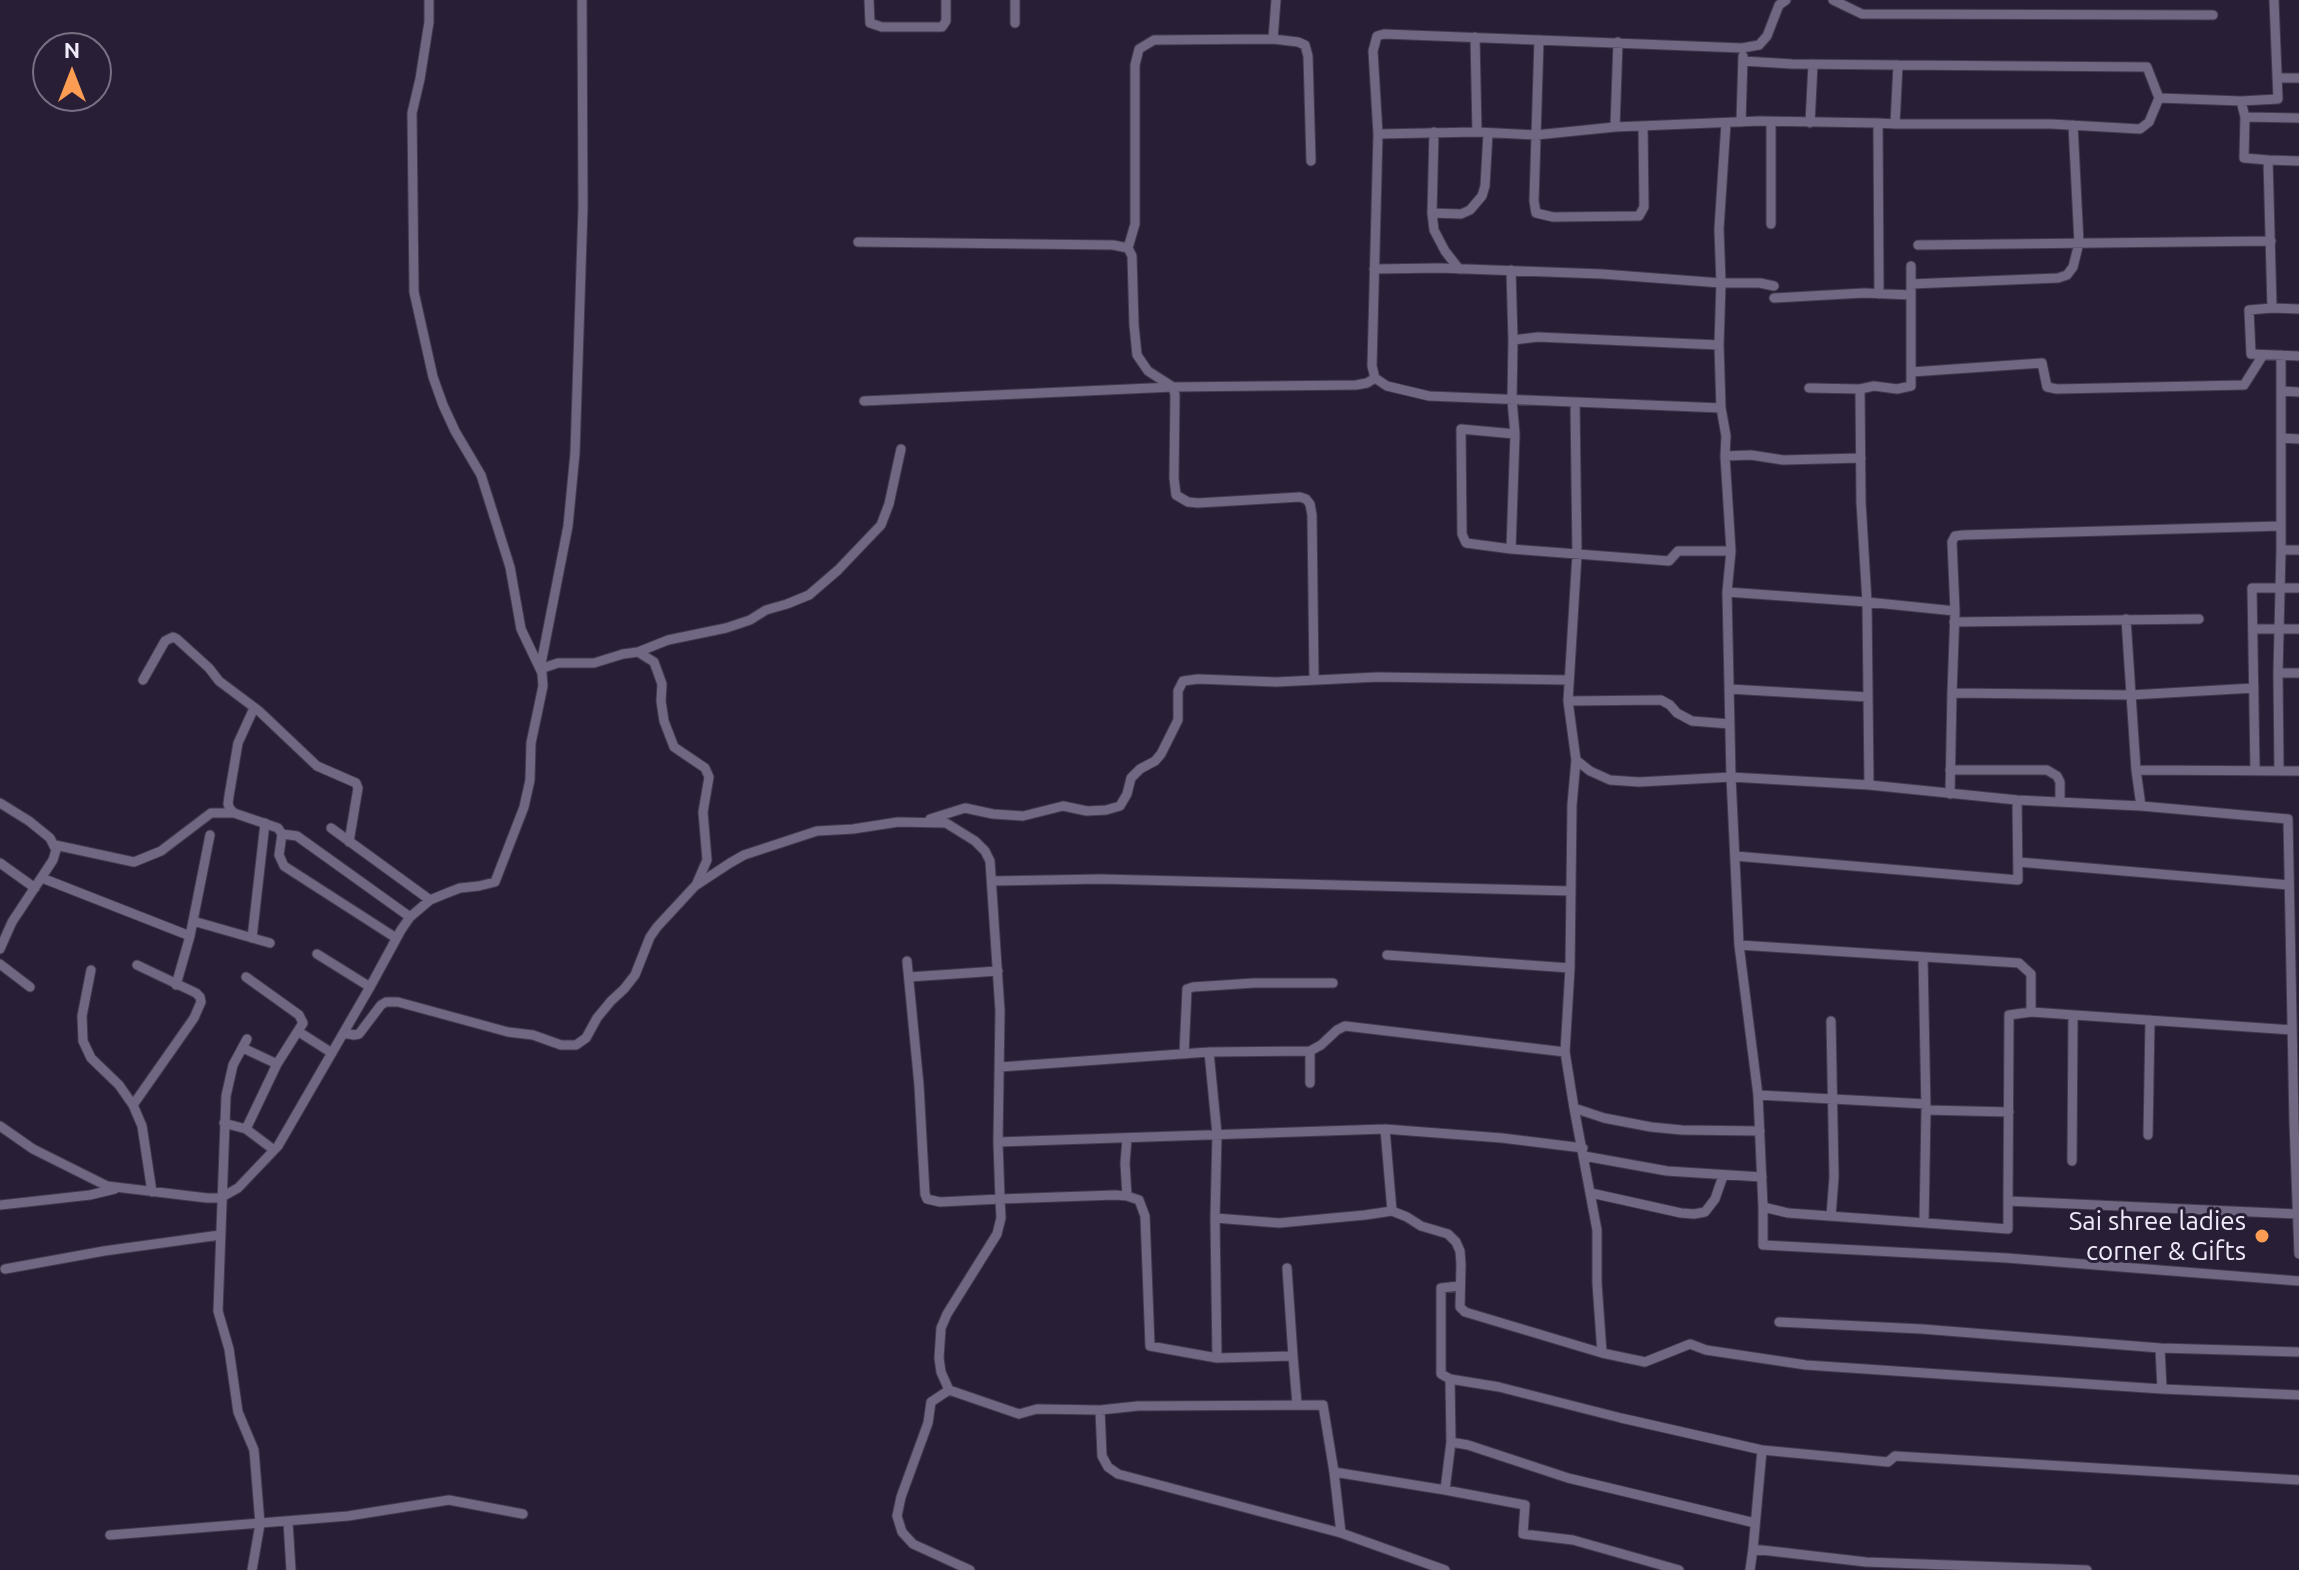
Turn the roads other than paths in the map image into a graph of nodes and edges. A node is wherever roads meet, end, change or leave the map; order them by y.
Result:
1 (429, 0) edge
2 (582, 0) edge
3 (869, 0) edge
4 (946, 0) edge
5 (1015, 0) edge
6 (1276, 0) edge
7 (1833, 0) edge
8 (2274, 0) edge
9 (1779, 2) edge
10 (2213, 15) dead end
11 (1015, 23) dead end
12 (1475, 37) junction
13 (1273, 39) junction
14 (1539, 40) junction
15 (1618, 42) junction
16 (1742, 48) junction
17 (1743, 61) junction
18 (1813, 64) junction
19 (1898, 65) junction
20 (2277, 78) junction
21 (2299, 78) edge
22 (2159, 98) junction
23 (2241, 101) junction
24 (2245, 117) junction
25 (2299, 118) edge
26 (1741, 122) junction
27 (1771, 122) junction
28 (1726, 123) junction
29 (1810, 123) junction
30 (1878, 123) junction
31 (1895, 124) junction
32 (2073, 125) junction
33 (1615, 127) junction
34 (1643, 127) junction
35 (1434, 132) junction
36 (1477, 132) junction
37 (1488, 133) junction
38 (1378, 134) junction
39 (1536, 135) junction
40 (2268, 160) junction
41 (1311, 161) dead end
42 (2299, 161) edge
43 (1432, 213) junction
44 (1771, 224) dead end
45 (2271, 241) junction
46 (858, 242) dead end
47 (2079, 243) junction
48 (1918, 245) dead end
49 (1128, 248) junction
50 (1911, 266) dead end
51 (1374, 269) junction
52 (1459, 269) junction
53 (1511, 270) junction
54 (1721, 283) junction
55 (1911, 284) junction
56 (1774, 286) dead end
57 (1879, 294) junction
58 (1911, 295) junction
59 (1774, 298) dead end
60 (2272, 308) junction
61 (2299, 309) edge
62 (1513, 340) junction
63 (1719, 345) junction
64 (2263, 355) junction
65 (2281, 355) junction
66 (2299, 356) edge
67 (1911, 372) junction
68 (1375, 378) junction
69 (1173, 387) junction
70 (1809, 388) dead end
71 (1860, 389) junction
72 (2281, 391) junction
73 (2299, 392) edge
74 (1512, 400) junction
75 (864, 401) dead end
76 (1575, 402) junction
77 (1721, 408) junction
78 (1515, 434) junction
79 (2281, 438) junction
80 (2299, 439) edge
81 (901, 449) dead end
82 (1725, 456) junction
83 (1861, 458) junction
84 (2281, 526) junction
85 (1511, 549) junction
86 (2281, 550) junction
87 (2299, 550) edge
88 (1731, 551) junction
89 (1577, 554) junction
90 (2279, 588) junction
91 (2299, 588) edge
92 (1727, 592) junction
93 (1867, 602) junction
94 (1955, 611) junction
95 (2126, 619) junction
96 (2199, 619) dead end
97 (1954, 622) junction
98 (2253, 629) junction
99 (2278, 629) junction
100 (2299, 629) edge
101 (638, 652) junction
102 (540, 669) junction
103 (2278, 673) junction
104 (2299, 673) edge
105 (1314, 679) junction
106 (143, 680) dead end
107 (1569, 680) junction
108 (2254, 688) junction
109 (1729, 689) junction
110 (1952, 693) junction
111 (2131, 695) junction
112 (1868, 697) junction
113 (1568, 701) junction
114 (254, 708) junction
115 (1730, 724) junction
116 (1576, 760) junction
117 (2255, 769) junction
118 (1950, 770) junction
119 (2136, 770) junction
120 (2279, 770) junction
121 (2299, 771) edge
122 (1731, 777) junction
123 (1869, 785) junction
124 (1950, 794) junction
125 (2017, 800) junction
126 (2060, 802) junction
127 (0, 803) edge
128 (2141, 806) junction
129 (234, 813) junction
130 (2294, 819) edge
131 (920, 822) junction
132 (265, 823) junction
133 (331, 828) dead end
134 (282, 834) junction
135 (210, 835) dead end
136 (349, 842) junction
137 (55, 845) junction
138 (1735, 856) junction
139 (2294, 857) edge
140 (2018, 862) junction
141 (0, 863) edge
142 (42, 878) junction
143 (993, 881) junction
144 (2289, 885) junction
145 (695, 886) junction
146 (35, 888) junction
147 (1571, 891) junction
148 (430, 900) junction
149 (410, 917) junction
150 (193, 921) junction
151 (2294, 922) edge
152 (190, 936) junction
153 (252, 938) junction
154 (396, 938) junction
155 (270, 943) dead end
156 (1739, 945) junction
157 (0, 946) edge
158 (317, 954) dead end
159 (1387, 955) dead end
160 (1923, 957) junction
161 (907, 961) dead end
162 (0, 964) edge
163 (137, 965) dead end
164 (1570, 968) junction
165 (91, 970) dead end
166 (998, 971) junction
167 (246, 977) dead end
168 (909, 977) junction
169 (1333, 983) dead end
170 (176, 985) junction
171 (30, 987) dead end
172 (370, 987) junction
173 (2031, 1012) junction
174 (2073, 1015) junction
175 (2150, 1020) junction
176 (1831, 1021) dead end
177 (2292, 1030) junction
178 (299, 1032) junction
179 (344, 1033) junction
180 (1310, 1051) junction
181 (1209, 1052) junction
182 (1565, 1052) junction
183 (332, 1053) junction
184 (1184, 1054) junction
185 (277, 1064) junction
186 (1000, 1067) junction
187 (1310, 1083) dead end
188 (1758, 1095) junction
189 (1832, 1100) junction
190 (133, 1105) junction
191 (1926, 1107) junction
192 (1574, 1108) junction
193 (2009, 1112) junction
194 (224, 1123) junction
195 (0, 1126) edge
196 (246, 1129) junction
197 (1385, 1129) junction
198 (1760, 1131) junction
199 (1217, 1134) junction
200 (2148, 1135) dead end
201 (1127, 1139) junction
202 (998, 1142) junction
203 (274, 1150) junction
204 (1584, 1152) junction
205 (2297, 1160) edge
206 (2072, 1161) dead end
207 (1723, 1176) junction
208 (1762, 1177) junction
209 (119, 1189) junction
210 (152, 1192) junction
211 (1591, 1193) junction
212 (1127, 1196) junction
213 (220, 1198) junction
214 (1000, 1199) junction
215 (2008, 1201) junction
216 (1763, 1202) junction
217 (0, 1205) edge
218 (2298, 1210) edge
219 (1392, 1211) junction
220 (1831, 1216) junction
221 (1215, 1218) junction
222 (1924, 1223) junction
223 (220, 1235) junction
224 (2299, 1248) edge
225 (2299, 1254) edge
226 (1287, 1268) dead end
227 (5, 1269) dead end
228 (2299, 1281) edge
229 (1459, 1286) junction
230 (1779, 1322) dead end
231 (2160, 1348) junction
232 (2299, 1352) edge
233 (1602, 1353) junction
234 (1293, 1356) junction
235 (1217, 1358) junction
236 (1450, 1379) junction
237 (2162, 1389) junction
238 (949, 1390) junction
239 (2299, 1395) edge
240 (1297, 1404) junction
241 (1100, 1410) junction
242 (1451, 1442) junction
243 (1762, 1450) junction
244 (1334, 1472) junction
245 (2299, 1480) edge
246 (1445, 1490) junction
247 (523, 1514) dead end
248 (288, 1522) junction
249 (1755, 1523) junction
250 (260, 1524) junction
251 (1341, 1533) junction
252 (110, 1535) dead end
253 (1753, 1549) junction
254 (1867, 1566) edge
255 (252, 1570) edge
256 (291, 1570) edge
257 (970, 1570) edge
258 (1445, 1570) edge
259 (1679, 1570) edge
260 (1750, 1570) edge
261 (2087, 1570) edge

1 - 102 street
2 - 102 street
3 - 4 street
5 - 11 street
6 - 13 street
7 - 10 street
8 - 20 street
9 - 16 street
12 - 14 street
12 - 36 street
12 - 38 street
13 - 41 street
13 - 49 street
14 - 15 street
14 - 39 street
15 - 16 street
15 - 33 street
16 - 17 street
17 - 18 street
17 - 26 street
18 - 19 street
18 - 29 street
19 - 22 street
19 - 31 street
20 - 21 street
20 - 23 street
22 - 23 street
22 - 32 street
23 - 24 street
24 - 25 street
24 - 40 street
26 - 27 street
26 - 28 street
27 - 29 street
27 - 44 street
28 - 34 street
28 - 54 street
29 - 30 street
30 - 31 street
30 - 57 street
31 - 32 street
32 - 47 street
33 - 34 street
33 - 39 street
34 - 39 street
35 - 36 street
35 - 38 street
35 - 43 street
36 - 37 street
37 - 39 street
37 - 43 street
38 - 51 street
40 - 42 street
40 - 45 street
43 - 52 street
45 - 47 street
45 - 60 street
46 - 49 street
47 - 48 street
47 - 55 street
49 - 69 street
50 - 55 street
51 - 52 street
51 - 68 street
52 - 53 street
53 - 54 street
53 - 62 street
54 - 56 street
54 - 63 street
55 - 58 street
57 - 58 street
57 - 59 street
58 - 67 street
60 - 61 street
60 - 64 street
62 - 63 street
62 - 74 street
63 - 77 street
64 - 65 street
64 - 67 street
65 - 66 street
65 - 72 street
67 - 71 street
68 - 69 street
68 - 74 street
69 - 75 street
69 - 105 street
70 - 71 street
71 - 83 street
72 - 73 street
72 - 79 street
74 - 76 street
74 - 78 street
76 - 77 street
76 - 89 street
77 - 82 street
78 - 85 street
78 - 85 street
79 - 80 street
79 - 84 street
81 - 101 street
82 - 83 street
82 - 88 street
83 - 93 street
84 - 86 street
84 - 94 street
85 - 89 street
86 - 87 street
86 - 90 street
88 - 89 street
88 - 92 street
89 - 107 street
90 - 91 street
90 - 98 street
90 - 99 street
92 - 93 street
92 - 109 street
93 - 94 street
93 - 112 street
94 - 97 street
95 - 96 street
95 - 97 street
95 - 111 street
97 - 110 street
98 - 99 street
98 - 108 street
99 - 100 street
99 - 103 street
101 - 102 street
101 - 145 street
102 - 148 street
103 - 104 street
103 - 120 street
105 - 107 street
105 - 131 street
106 - 114 street
107 - 113 street
108 - 111 street
108 - 117 street
109 - 112 street
109 - 115 street
110 - 111 street
110 - 118 street
111 - 119 street
112 - 123 street
113 - 115 street
113 - 116 street
114 - 129 street
114 - 136 street
115 - 122 street
116 - 122 street
116 - 147 street
117 - 119 street
117 - 120 street
118 - 124 street
118 - 126 street
119 - 128 street
120 - 121 street
122 - 123 street
122 - 138 street
123 - 124 street
124 - 125 street
125 - 126 street
125 - 140 street
126 - 128 street
127 - 137 street
128 - 130 street
129 - 132 street
129 - 137 street
130 - 139 street
131 - 143 street
131 - 145 street
132 - 134 street
132 - 153 street
133 - 136 street
134 - 149 street
134 - 154 street
135 - 150 street
136 - 148 street
137 - 142 street
138 - 140 street
138 - 156 street
139 - 144 street
140 - 144 street
141 - 146 street
142 - 146 street
142 - 152 street
143 - 147 street
143 - 166 street
144 - 151 street
145 - 179 street
146 - 157 street
147 - 164 street
148 - 149 street
149 - 154 street
150 - 152 street
150 - 153 street
151 - 177 street
152 - 170 street
153 - 155 street
154 - 172 street
156 - 160 street
156 - 188 street
158 - 172 street
159 - 164 street
160 - 173 street
160 - 191 street
161 - 168 street
162 - 171 street
163 - 170 street
164 - 182 street
165 - 190 street
166 - 168 street
166 - 186 street
167 - 178 street
168 - 214 street
169 - 184 street
170 - 190 street
172 - 179 street
173 - 174 street
173 - 193 street
174 - 175 street
174 - 206 street
175 - 177 street
175 - 200 street
176 - 189 street
177 - 205 street
178 - 183 street
178 - 185 street
179 - 183 street
180 - 181 street
180 - 182 street
180 - 187 street
181 - 184 street
181 - 199 street
182 - 192 street
183 - 203 street
184 - 186 street
185 - 194 street
185 - 196 street
186 - 202 street
188 - 189 street
188 - 198 street
189 - 191 street
189 - 220 street
190 - 210 street
191 - 193 street
191 - 222 street
192 - 198 street
192 - 204 street
193 - 215 street
194 - 196 street
194 - 213 street
195 - 209 street
196 - 203 street
197 - 199 street
197 - 204 street
197 - 219 street
198 - 208 street
199 - 201 street
199 - 221 street
201 - 202 street
201 - 212 street
202 - 214 street
203 - 213 street
204 - 207 street
204 - 211 street
205 - 218 street
207 - 208 street
207 - 211 street
208 - 216 street
209 - 210 street
209 - 217 street
210 - 213 street
211 - 233 street
212 - 214 street
212 - 235 street
213 - 223 street
214 - 238 street
215 - 218 street
215 - 222 street
216 - 220 street
216 - 228 street
218 - 224 street
219 - 221 street
219 - 229 street
220 - 222 street
221 - 235 street
223 - 227 street
223 - 250 street
224 - 225 street
226 - 234 street
229 - 233 street
229 - 236 street
230 - 231 street
231 - 232 street
231 - 237 street
233 - 237 street
234 - 235 street
234 - 240 street
236 - 242 street
236 - 243 street
237 - 239 street
238 - 241 street
238 - 257 street
240 - 241 street
240 - 244 street
241 - 251 street
242 - 246 street
242 - 249 street
243 - 245 street
243 - 249 street
244 - 246 street
244 - 251 street
246 - 259 street
247 - 248 street
248 - 250 street
248 - 256 street
249 - 253 street
250 - 252 street
250 - 255 street
251 - 258 street
253 - 254 street
253 - 260 street
254 - 261 street

